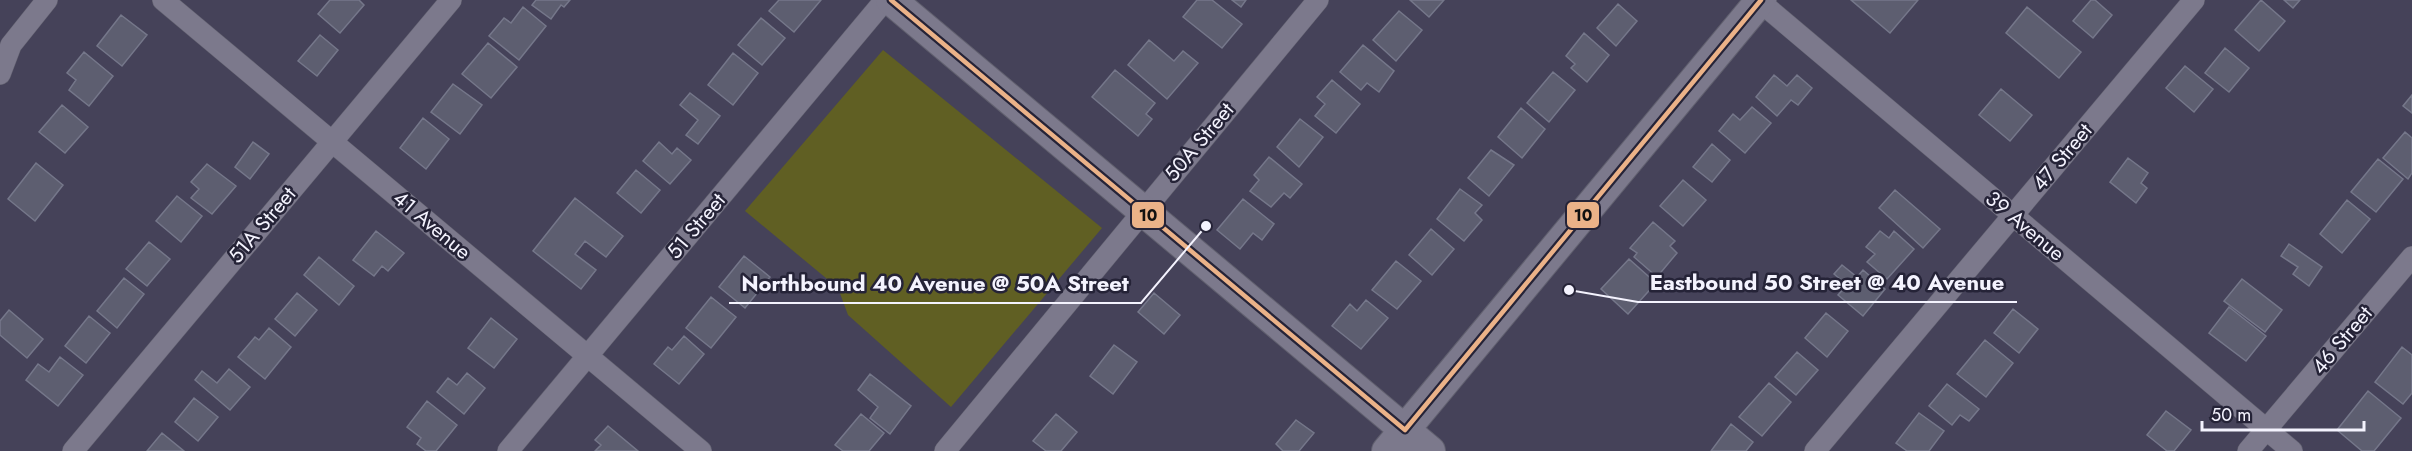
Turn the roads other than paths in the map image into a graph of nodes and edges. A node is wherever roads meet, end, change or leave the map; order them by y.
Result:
1 (47, 0) edge
2 (163, 0) edge
3 (451, 0) edge
4 (885, 0) edge
5 (891, 0) edge
6 (1318, 0) edge
7 (2194, 0) edge
8 (1760, 1) edge
9 (0, 74) edge
10 (333, 141) junction
11 (1143, 211) junction
12 (2013, 216) junction
13 (2412, 257) edge
14 (587, 356) junction
15 (2267, 429) junction
16 (1396, 441) edge
17 (73, 451) edge
18 (507, 451) edge
19 (701, 451) edge
20 (945, 451) edge
21 (1430, 451) edge
22 (1815, 451) edge
23 (2248, 451) edge
24 (2292, 451) edge

1 - 9 street
2 - 10 street, 41 Avenue
3 - 10 street, 51A Street
4 - 14 street, 51 Street
5 - 11 street
6 - 11 street, 50A Street
7 - 12 street, 47 Street
8 - 12 street, 39 Avenue
8 - 16 street
10 - 14 street, 41 Avenue
10 - 17 street, 51A Street
11 - 16 street
11 - 20 street, 50A Street
12 - 15 street, 39 Avenue
12 - 22 street, 47 Street
13 - 15 street, 46 Street
14 - 18 street, 51 Street
14 - 19 street, 41 Avenue
15 - 23 street, 46 Street
15 - 24 street, 39 Avenue
16 - 21 street

